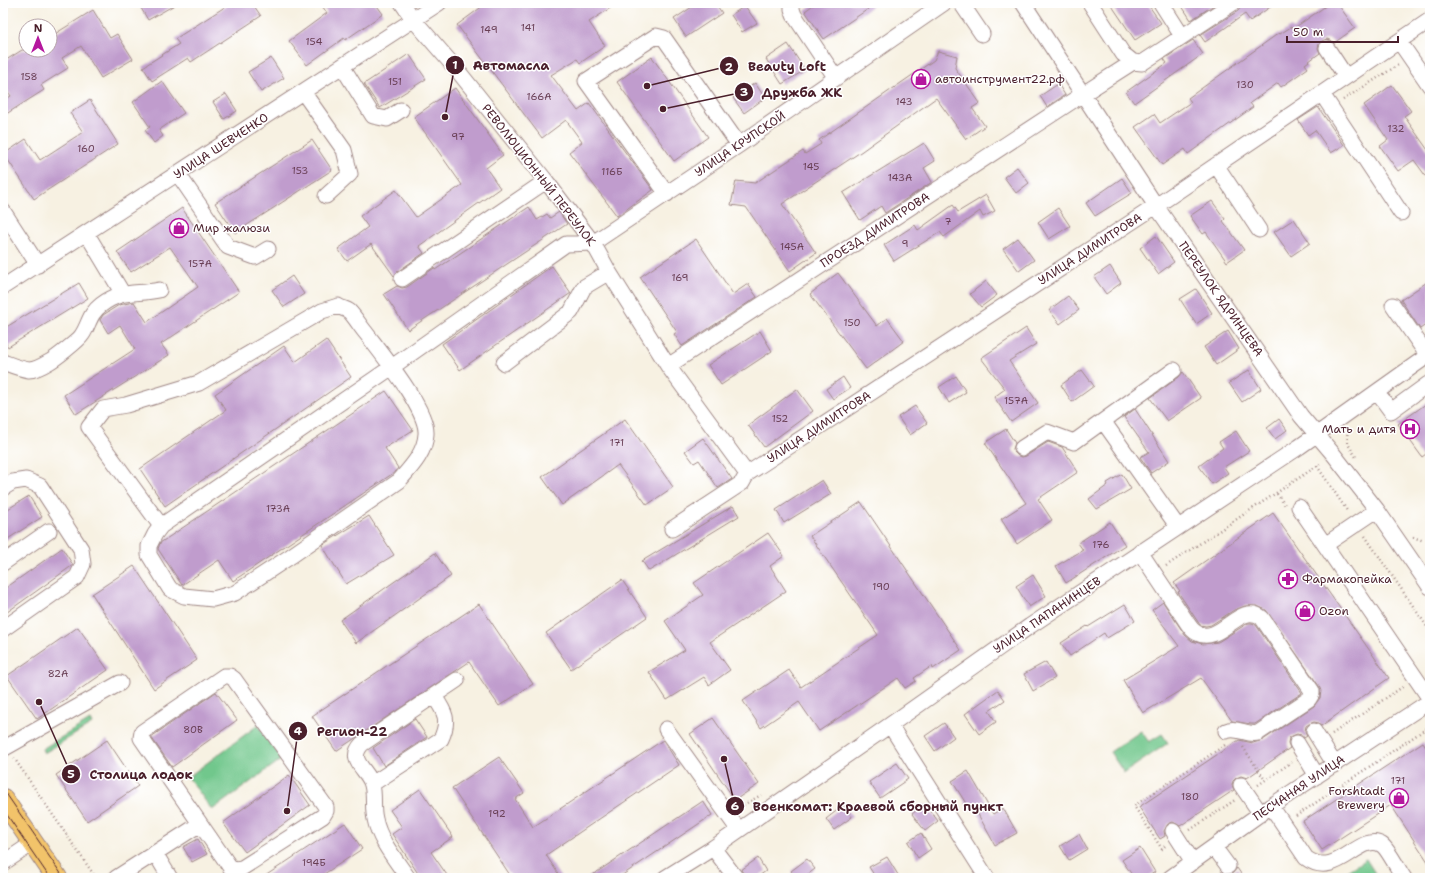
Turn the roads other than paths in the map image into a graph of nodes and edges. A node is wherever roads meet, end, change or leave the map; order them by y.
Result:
1 (402, 3) edge
2 (439, 3) edge
3 (792, 3) edge
4 (961, 3) edge
5 (1023, 3) edge
6 (1090, 3) edge
7 (1161, 3) edge
8 (1233, 3) edge
9 (941, 4) edge
10 (413, 19) junction
11 (1430, 20) edge
12 (982, 34) dead end
13 (1182, 36) junction
14 (1399, 41) junction
15 (1327, 48) dead end
16 (1133, 62) junction
17 (342, 66) junction
18 (1346, 77) junction
19 (836, 78) junction
20 (1430, 86) edge
21 (303, 92) junction
22 (1083, 94) junction
23 (1322, 94) junction
24 (401, 110) dead end
25 (739, 145) junction
26 (1216, 165) junction
27 (178, 174) junction
28 (546, 181) junction
29 (667, 194) junction
30 (326, 196) dead end
31 (1156, 206) junction
32 (3, 211) edge
33 (1401, 213) dead end
34 (1259, 230) dead end
35 (87, 234) junction
36 (593, 243) junction
37 (268, 249) dead end
38 (38, 265) junction
39 (609, 272) junction
40 (402, 279) dead end
41 (3, 288) edge
42 (159, 290) dead end
43 (123, 294) junction
44 (1393, 305) dead end
45 (1429, 355) edge
46 (3, 362) edge
47 (504, 363) dead end
48 (668, 366) junction
49 (392, 367) junction
50 (1174, 370) dead end
51 (1428, 384) dead end
52 (1378, 392) junction
53 (1103, 421) junction
54 (1316, 434) junction
55 (1022, 448) dead end
56 (747, 474) junction
57 (3, 488) edge
58 (1299, 507) dead end
59 (1377, 510) junction
60 (161, 526) junction
61 (1178, 527) junction
62 (672, 530) dead end
63 (49, 531) dead end
64 (1325, 545) junction
65 (1140, 552) junction
66 (3, 563) edge
67 (1430, 587) edge
68 (3, 629) edge
69 (457, 680) dead end
70 (120, 683) dead end
71 (434, 696) junction
72 (1430, 700) edge
73 (890, 725) junction
74 (666, 729) dead end
75 (1228, 736) road end
76 (1317, 737) road end
77 (5, 748) edge
78 (1300, 748) road end
79 (1335, 765) junction
80 (1317, 776) junction
81 (372, 784) junction
82 (1244, 788) road end
83 (3, 799) edge
84 (1266, 810) junction
85 (200, 824) junction
86 (738, 830) junction
87 (1175, 835) road end
88 (33, 843) junction
89 (1214, 847) junction
90 (713, 848) junction
91 (155, 853) junction
92 (3, 862) edge
93 (1193, 862) junction
94 (1228, 866) dead end
95 (57, 878) edge
96 (116, 878) edge
97 (170, 878) edge
98 (408, 878) edge
99 (665, 878) edge
100 (736, 878) edge
101 (987, 878) edge
102 (1170, 878) edge
103 (1404, 878) edge

1 - 10 street, РЕВОЛЮЦИОННЫЙ ПЕРЕУЛОК
2 - 10 street, УЛИЦА ШЕВЧЕНКО
3 - 19 street
4 - 12 street
5 - 22 street, ПЕРЕУЛОК ЯДРИНЦЕВА
6 - 16 street
7 - 13 street
8 - 13 street, ПРОЕЗД ДИМИТРОВА
9 - 19 street, УЛИЦА КРУПСКОЙ
10 - 17 street, УЛИЦА ШЕВЧЕНКО
10 - 28 street, РЕВОЛЮЦИОННЫЙ ПЕРЕУЛОК
11 - 14 street, УЛИЦА ДИМИТРОВА
13 - 16 street, ПРОЕЗД ДИМИТРОВА
14 - 18 street, УЛИЦА ДИМИТРОВА
14 - 20 street
15 - 18 street
16 - 22 street, ПРОЕЗД ДИМИТРОВА
17 - 21 street, УЛИЦА ШЕВЧЕНКО
17 - 24 street
18 - 23 street, УЛИЦА ДИМИТРОВА
19 - 25 street, УЛИЦА КРУПСКОЙ
21 - 27 street, УЛИЦА ШЕВЧЕНКО
21 - 30 street
22 - 31 street, ПЕРЕУЛОК ЯДРИНЦЕВА
22 - 48 street, ПРОЕЗД ДИМИТРОВА
23 - 26 street, УЛИЦА ДИМИТРОВА
23 - 33 street
25 - 29 street, УЛИЦА КРУПСКОЙ
25 - 29 street
26 - 31 street, УЛИЦА ДИМИТРОВА
26 - 34 street
27 - 35 street, УЛИЦА ШЕВЧЕНКО
27 - 37 street
28 - 36 street, РЕВОЛЮЦИОННЫЙ ПЕРЕУЛОК
28 - 40 street
29 - 36 street, УЛИЦА КРУПСКОЙ
31 - 54 street, ПЕРЕУЛОК ЯДРИНЦЕВА
31 - 56 street, УЛИЦА ДИМИТРОВА
32 - 38 street
35 - 38 street, УЛИЦА ШЕВЧЕНКО
35 - 43 street
36 - 39 street, РЕВОЛЮЦИОННЫЙ ПЕРЕУЛОК
36 - 49 street
38 - 41 street, УЛИЦА ШЕВЧЕНКО
39 - 47 street
39 - 48 street, РЕВОЛЮЦИОННЫЙ ПЕРЕУЛОК
42 - 43 street
43 - 46 street
44 - 45 street
45 - 52 street, УЛИЦА ПАПАНИНЦЕВ
48 - 56 street, РЕВОЛЮЦИОННЫЙ ПЕРЕУЛОК
49 - 60 street
49 - 60 street
49 - 60 street
50 - 53 street
51 - 52 street
52 - 54 street, УЛИЦА ПАПАНИНЦЕВ
53 - 55 street
53 - 61 street
54 - 59 street, ПЕРЕУЛОК ЯДРИНЦЕВА
54 - 61 street, УЛИЦА ПАПАНИНЦЕВ
56 - 62 street, УЛИЦА ДИМИТРОВА
57 - 68 street
58 - 64 street
59 - 64 street
59 - 67 street, ПЕРЕУЛОК ЯДРИНЦЕВА
61 - 65 street, УЛИЦА ПАПАНИНЦЕВ
63 - 66 street
64 - 72 street
65 - 73 street, УЛИЦА ПАПАНИНЦЕВ
65 - 75 street
69 - 71 street
70 - 77 street
71 - 81 street
71 - 81 street
72 - 79 street, ПЕСЧАНАЯ УЛИЦА
73 - 86 street, УЛИЦА ПАПАНИНЦЕВ
73 - 101 street
74 - 86 street
76 - 79 street
78 - 80 street
79 - 80 street, ПЕСЧАНАЯ УЛИЦА
80 - 84 street, ПЕСЧАНАЯ УЛИЦА
81 - 98 street
82 - 84 street
83 - 88 main road
84 - 89 street, ПЕСЧАНАЯ УЛИЦА
84 - 103 street
85 - 85 street
85 - 91 street
86 - 90 street, УЛИЦА ПАПАНИНЦЕВ
87 - 93 street
88 - 92 street
88 - 95 main road
89 - 93 street, ПЕСЧАНАЯ УЛИЦА
89 - 94 street
90 - 99 street, УЛИЦА ПАПАНИНЦЕВ
90 - 100 street
91 - 96 street
91 - 97 street
93 - 102 street, ПЕСЧАНАЯ УЛИЦА

